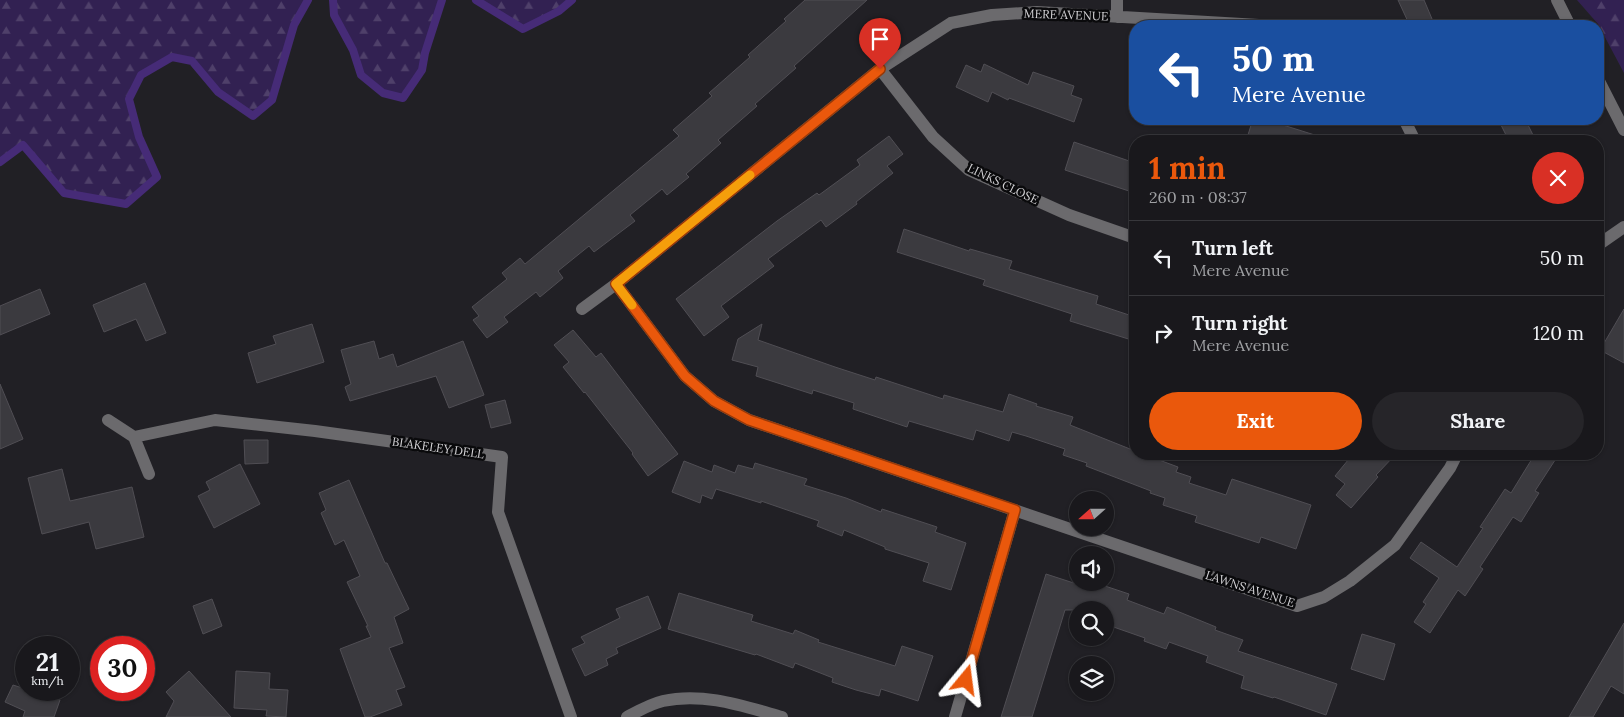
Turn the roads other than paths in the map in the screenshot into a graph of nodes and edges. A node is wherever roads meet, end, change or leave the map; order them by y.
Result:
1 (1117, 0) edge
2 (1557, 0) edge
3 (1117, 17) junction
4 (1170, 20) edge
5 (1567, 20) edge
6 (880, 69) junction
7 (1604, 91) edge
8 (1624, 130) edge
9 (1624, 227) edge
10 (1129, 236) edge
11 (1604, 241) edge
12 (616, 284) junction
13 (582, 309) dead end
14 (108, 420) dead end
15 (134, 437) junction
16 (1454, 460) edge
17 (149, 474) dead end
18 (1015, 510) junction
19 (572, 717) edge
20 (627, 717) edge
21 (782, 717) edge
22 (955, 717) edge

1 - 3 street
2 - 5 street
3 - 4 street, MERE AVENUE
3 - 6 street, MERE AVENUE
6 - 10 street, LINKS CLOSE
6 - 12 street, MERE AVENUE
7 - 8 street
9 - 11 street
12 - 13 street, MERE AVENUE
12 - 18 street
14 - 15 street
15 - 17 street
15 - 19 street, BLAKELEY DELL
16 - 18 street, LAWNS AVENUE
18 - 22 street
20 - 21 street

